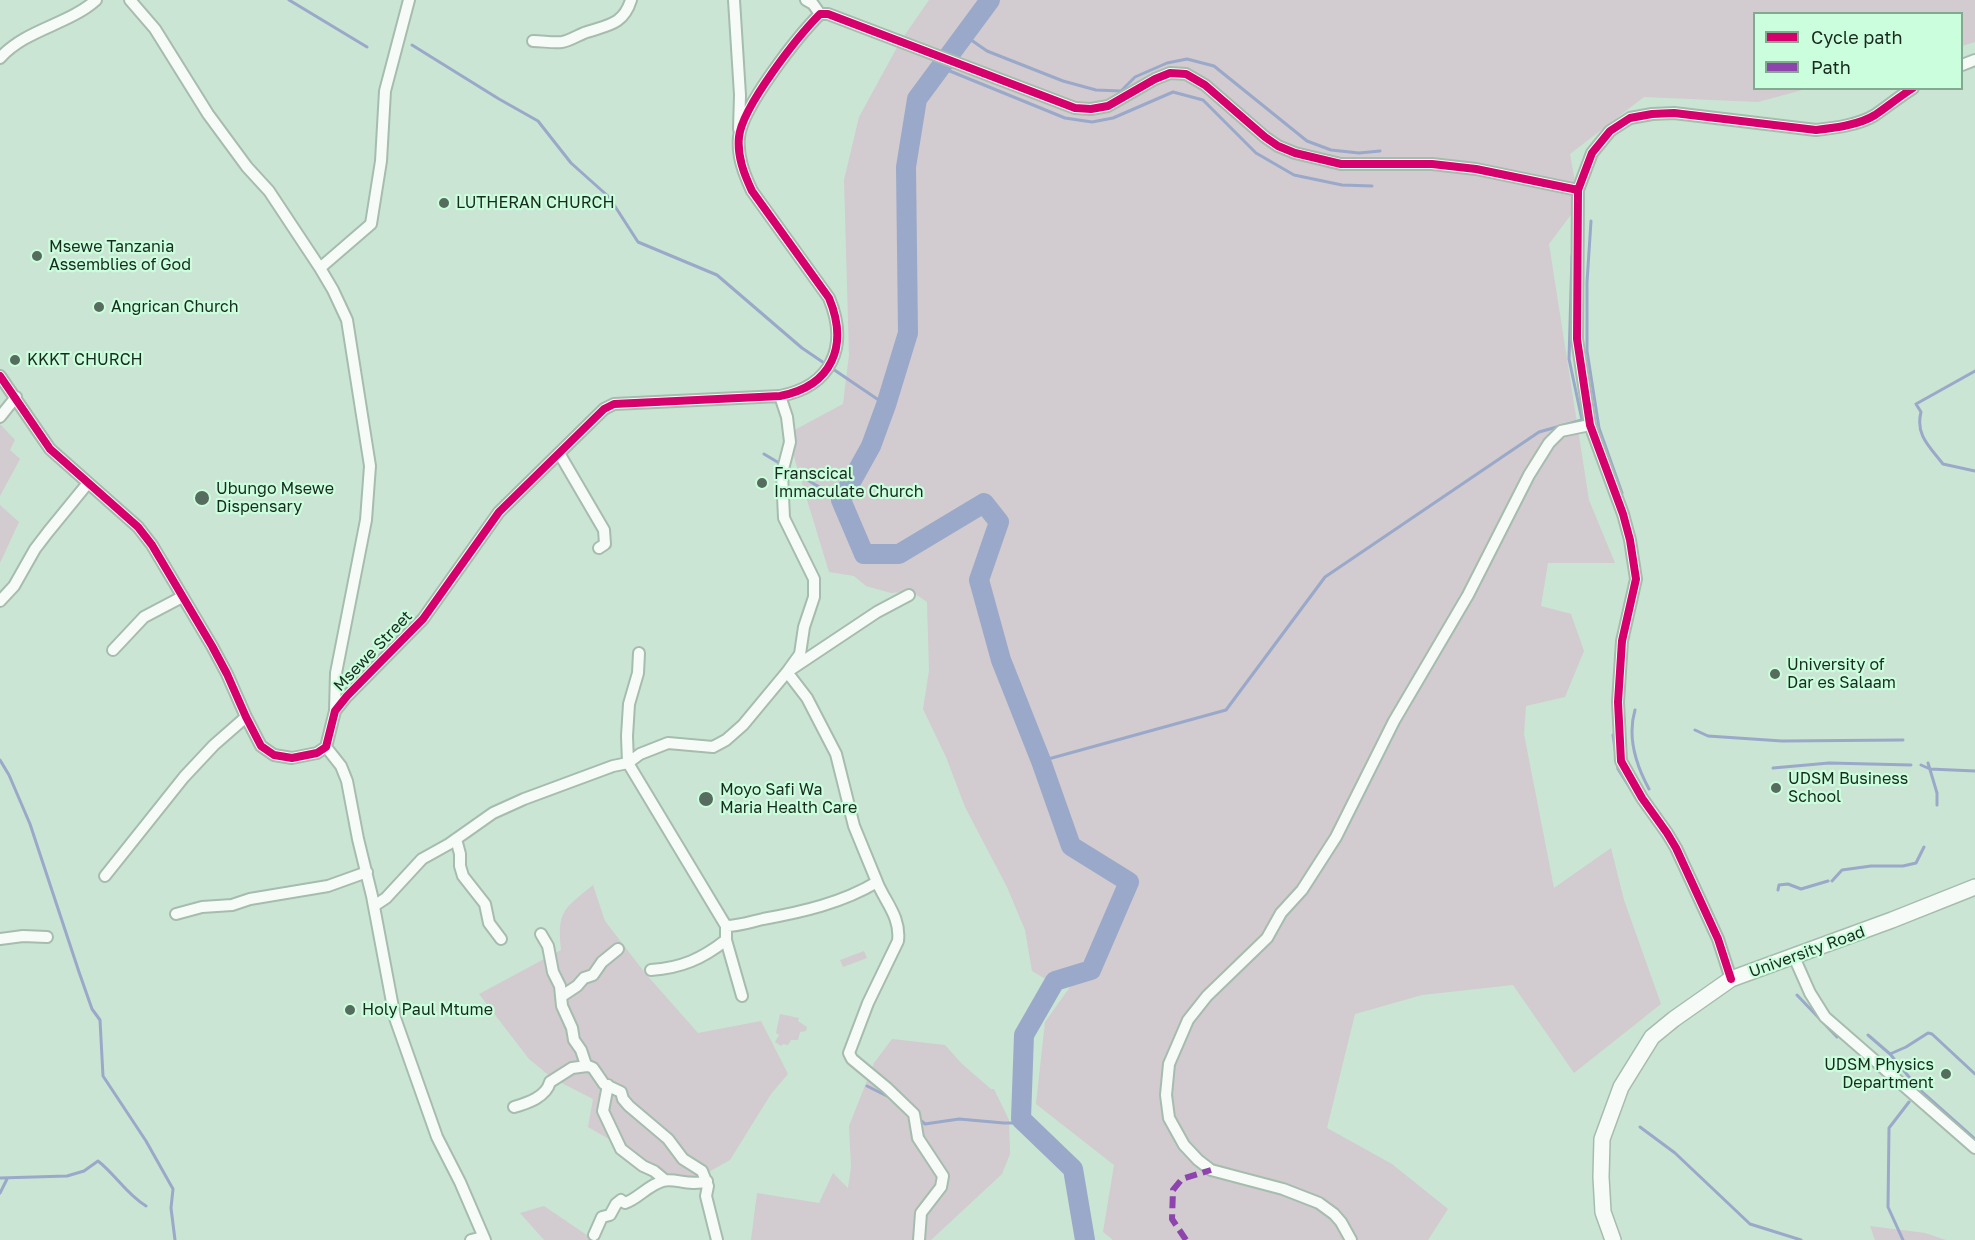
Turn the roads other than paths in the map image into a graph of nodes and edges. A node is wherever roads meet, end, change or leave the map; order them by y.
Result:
1 (96, 0) edge
2 (130, 0) edge
3 (410, 0) edge
4 (631, 0) edge
5 (734, 0) edge
6 (814, 5) edge
7 (533, 41) dead end
8 (0, 58) edge
9 (1910, 90) edge
10 (739, 134) junction
11 (1578, 190) junction
12 (320, 268) junction
13 (0, 376) edge
14 (780, 396) junction
15 (16, 397) junction
16 (0, 417) edge
17 (1590, 425) junction
18 (559, 453) junction
19 (88, 483) junction
20 (599, 549) dead end
21 (909, 595) dead end
22 (182, 597) junction
23 (0, 601) edge
24 (113, 650) dead end
25 (639, 653) dead end
26 (787, 672) junction
27 (335, 711) junction
28 (246, 717) junction
29 (326, 747) junction
30 (628, 763) junction
31 (456, 839) junction
32 (367, 872) junction
33 (105, 876) dead end
34 (877, 882) junction
35 (1975, 887) edge
36 (374, 906) junction
37 (176, 914) dead end
38 (726, 926) junction
39 (541, 934) dead end
40 (47, 937) dead end
41 (0, 939) edge
42 (501, 939) dead end
43 (726, 940) junction
44 (618, 949) dead end
45 (1794, 957) junction
46 (651, 970) dead end
47 (1731, 979) junction
48 (562, 996) junction
49 (742, 996) dead end
50 (587, 1066) junction
51 (608, 1086) junction
52 (514, 1107) dead end
53 (1975, 1149) edge
54 (665, 1180) junction
55 (707, 1181) junction
56 (594, 1235) dead end
57 (484, 1238) edge
58 (471, 1240) edge
59 (717, 1240) edge
60 (919, 1240) edge
61 (1351, 1240) edge
62 (1613, 1240) edge

1 - 8 street
2 - 12 street
3 - 12 street
4 - 7 street
5 - 10 street
6 - 10 street
6 - 11 street
9 - 11 street
10 - 14 street, Msewe Street
11 - 17 street
12 - 27 street
13 - 15 street
14 - 18 street, Msewe Street
14 - 26 street
15 - 16 street
15 - 19 street
17 - 47 street
17 - 61 street
18 - 20 street
18 - 27 street, Msewe Street
19 - 22 street
19 - 23 street
21 - 26 street
22 - 24 street
22 - 28 street
25 - 30 street
26 - 30 street
26 - 34 street
27 - 29 street, Msewe Street
28 - 29 street
28 - 33 street
29 - 32 street
30 - 31 street
30 - 38 street
31 - 36 street
31 - 42 street
32 - 36 street
32 - 37 street
34 - 38 street
34 - 60 street
35 - 45 street, University Road
36 - 57 street
38 - 43 street
39 - 48 street
40 - 41 street
43 - 46 street
43 - 49 street
44 - 48 street
45 - 47 street, University Road
45 - 53 street
47 - 62 street, University Road
48 - 50 street
50 - 51 street
50 - 52 street
51 - 54 street
51 - 55 street
54 - 55 street
54 - 56 street
55 - 59 street
57 - 58 street

